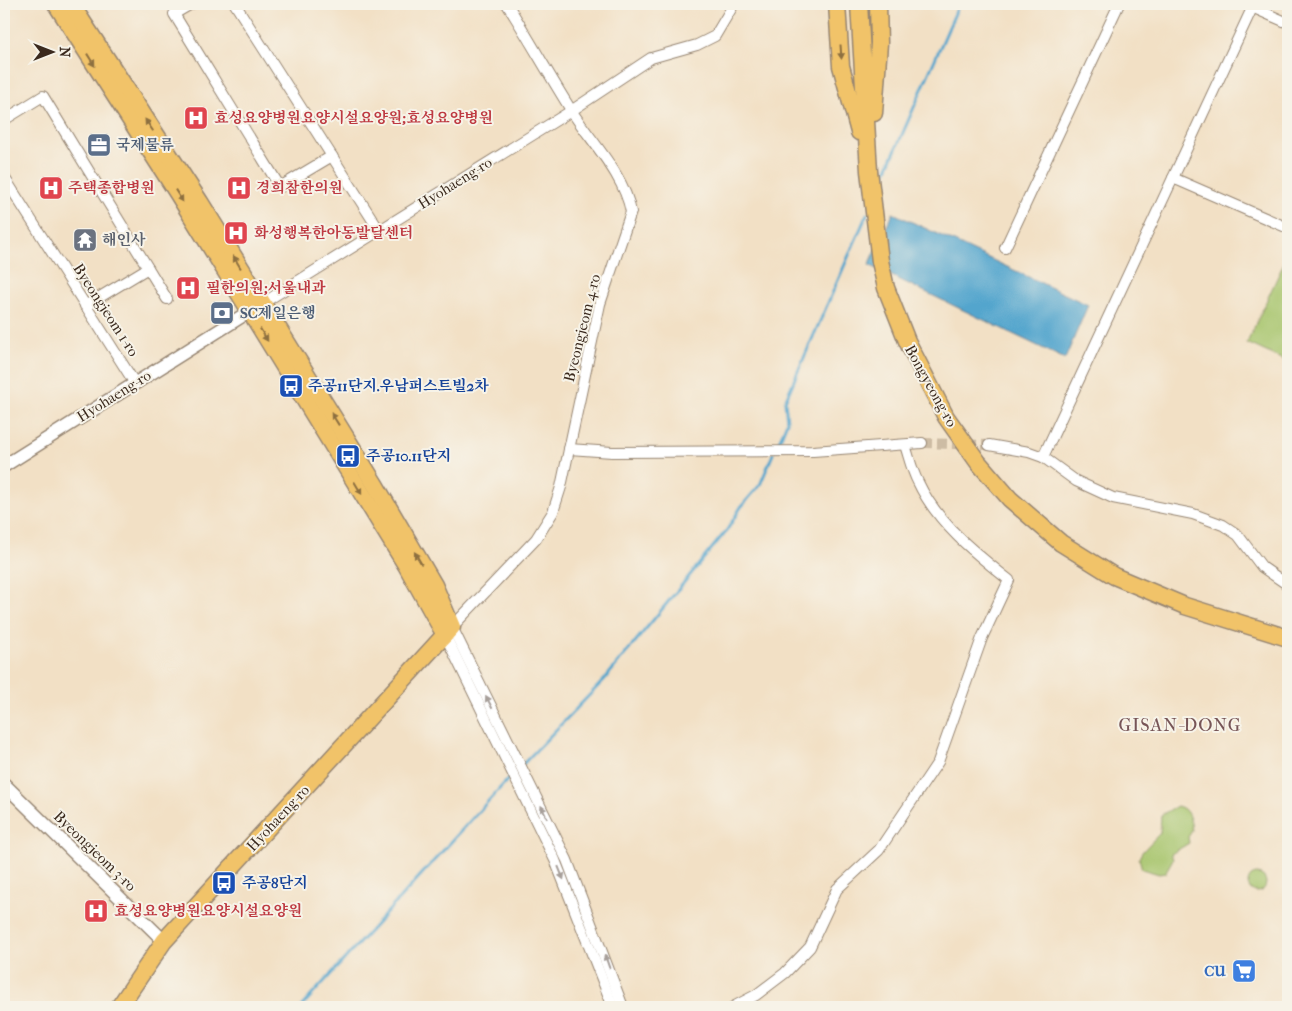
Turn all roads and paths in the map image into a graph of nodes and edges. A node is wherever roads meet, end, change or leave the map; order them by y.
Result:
1 (56, 4) edge
2 (71, 4) edge
3 (191, 4) edge
4 (235, 4) edge
5 (507, 4) edge
6 (734, 4) edge
7 (837, 4) edge
8 (858, 4) edge
9 (878, 4) edge
10 (1119, 4) edge
11 (1250, 5) edge
12 (1288, 23) edge
13 (572, 111) junction
14 (4, 120) edge
15 (332, 156) junction
16 (869, 169) junction
17 (4, 177) edge
18 (1173, 178) junction
19 (1288, 228) edge
20 (379, 230) junction
21 (1005, 248) dead end
22 (148, 268) junction
23 (167, 299) dead end
24 (85, 306) junction
25 (256, 307) junction
26 (134, 382) junction
27 (922, 443) tunnel mouth
28 (989, 445) tunnel mouth
29 (905, 446) junction
30 (569, 449) junction
31 (1043, 457) junction
32 (4, 466) edge
33 (1288, 584) edge
34 (449, 631) junction
35 (1288, 638) edge
36 (4, 784) edge
37 (530, 794) junction
38 (164, 941) junction
39 (119, 1007) edge
40 (613, 1007) edge
41 (623, 1007) edge
42 (733, 1007) edge

1 -> 25 main road
25 -> 2 main road
3 - 15 street
4 - 15 street
5 - 13 street, Byeongjeom 4-ro
6 - 13 street, Hyohaeng-ro
7 -> 16 main road
8 - 16 main road, Bongyeong-ro
9 - 16 main road
10 - 21 street
11 - 12 street
11 - 18 street
13 - 20 street, Hyohaeng-ro
13 - 30 street, Byeongjeom 4-ro
14 - 22 street
15 - 20 street
16 - 35 main road, Bongyeong-ro
17 - 24 street, Byeongjeom 1-ro
18 - 19 street
18 - 31 street
20 - 25 street, Hyohaeng-ro
22 - 23 street
22 - 24 street
24 - 26 street, Byeongjeom 1-ro
25 - 26 street, Hyohaeng-ro
25 - 34 main road
26 - 32 street, Hyohaeng-ro
27 - 29 street
28 - 31 street
29 - 30 street
29 - 42 street
30 - 34 street, Byeongjeom 4-ro
31 - 33 street
34 - 37 street
34 - 38 main road, Hyohaeng-ro
36 - 38 street, Byeongjeom 3-ro
37 -> 40 street
41 -> 37 street
38 - 39 main road, Hyohaeng-ro

